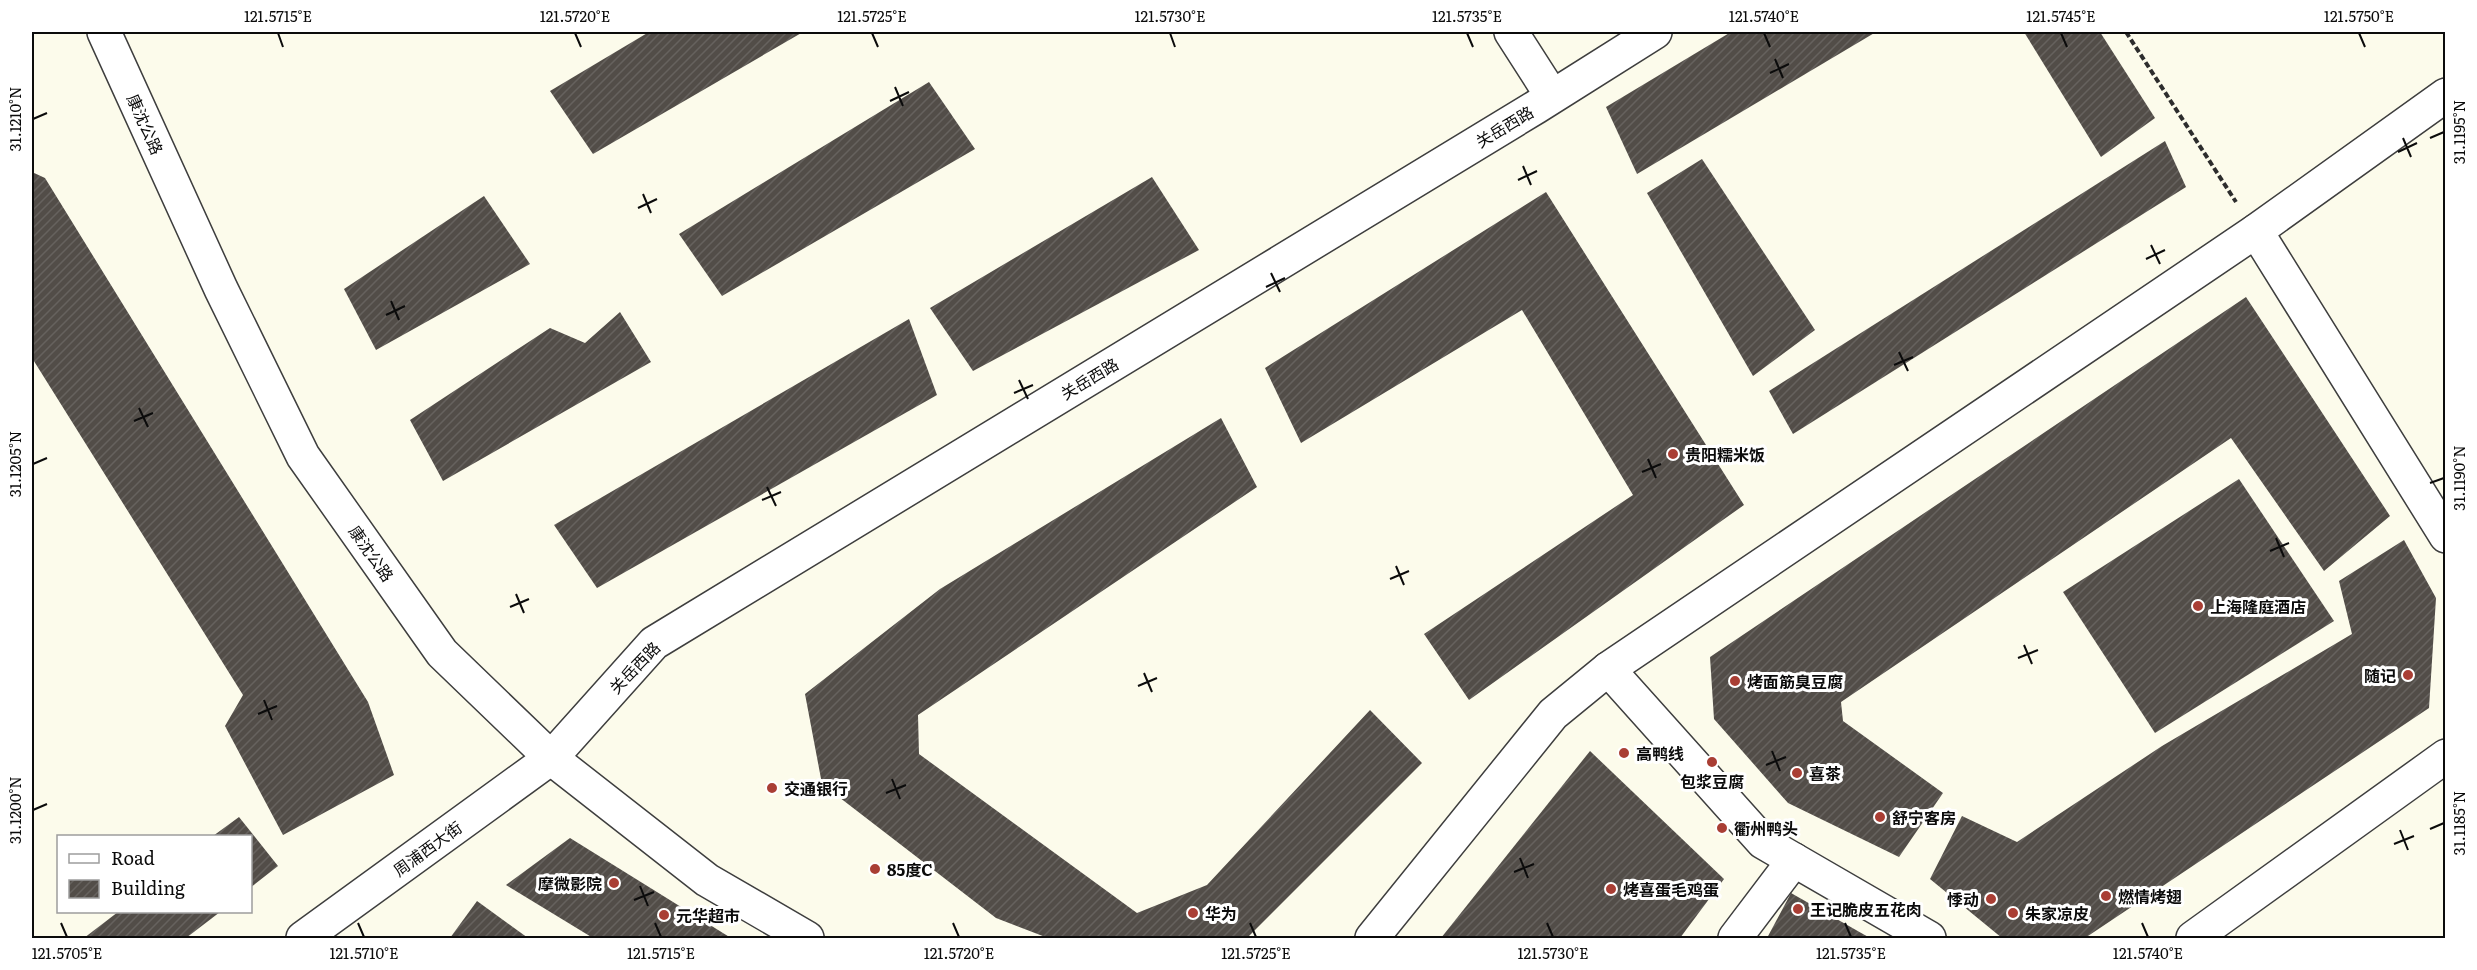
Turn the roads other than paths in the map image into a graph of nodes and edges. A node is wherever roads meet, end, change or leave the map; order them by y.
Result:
1 (104, 32) edge
2 (1511, 32) edge
3 (1655, 32) edge
4 (2445, 95) edge
5 (1552, 96) junction
6 (2256, 231) junction
7 (2445, 536) edge
8 (1608, 669) junction
9 (2445, 756) edge
10 (551, 758) junction
11 (1794, 860) junction
12 (303, 939) edge
13 (807, 939) edge
14 (1372, 939) edge
15 (1735, 939) edge
16 (1929, 939) edge
17 (2193, 939) edge

1 - 10 street, 康沈公路
2 - 5 street
3 - 5 street, 关岳西路
4 - 6 street
5 - 10 street, 关岳西路
6 - 7 street
6 - 8 street
8 - 11 street
8 - 14 street
9 - 17 street
10 - 12 street, 周浦西大街
10 - 13 street, 康沈公路
11 - 15 street
11 - 16 street

